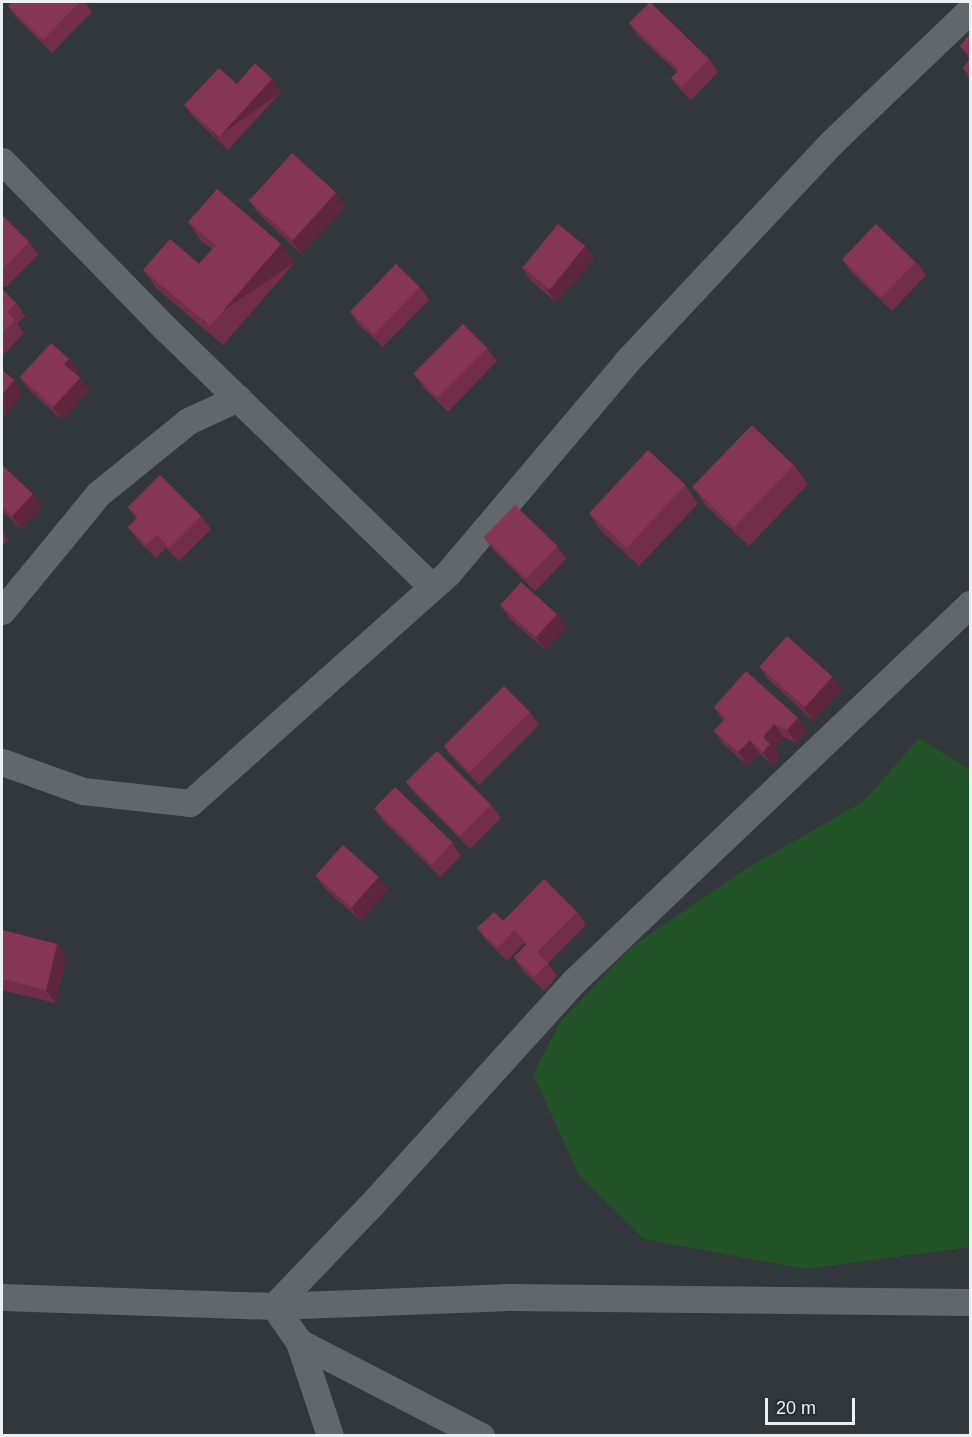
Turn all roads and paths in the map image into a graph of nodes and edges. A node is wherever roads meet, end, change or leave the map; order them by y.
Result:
1 (970, 10) edge
2 (2, 161) edge
3 (238, 398) junction
4 (432, 587) junction
5 (970, 604) edge
6 (2, 611) edge
7 (2, 762) edge
8 (2, 1297) edge
9 (970, 1302) edge
10 (274, 1306) junction
11 (299, 1342) junction
12 (330, 1436) edge
13 (481, 1436) edge

1 - 4 street
2 - 3 street
3 - 4 street
3 - 6 street
4 - 7 street
5 - 10 street
8 - 10 street
9 - 10 street
10 - 11 street
11 - 12 street
11 - 13 street

